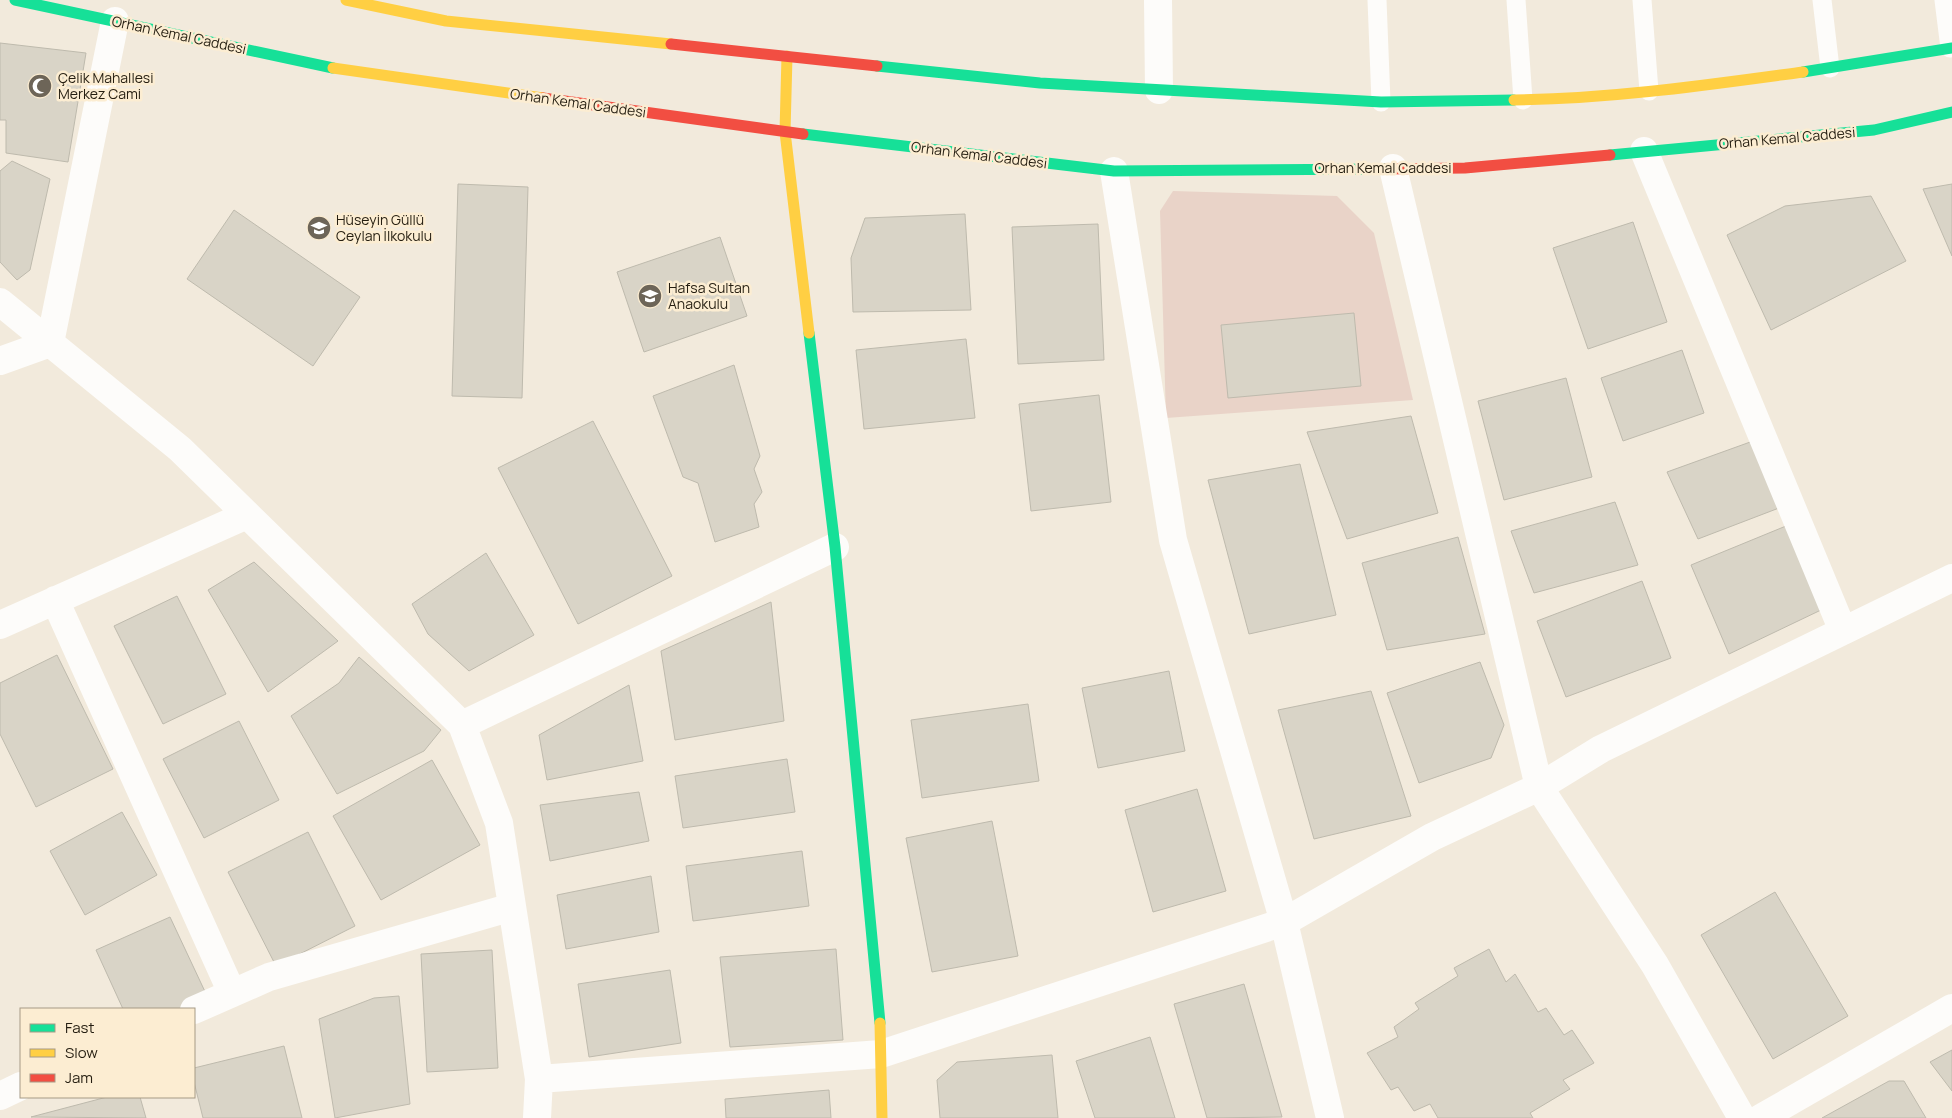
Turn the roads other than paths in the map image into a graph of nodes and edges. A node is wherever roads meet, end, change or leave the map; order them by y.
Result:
1 (15, 0) edge
2 (346, 0) edge
3 (1158, 0) edge
4 (1377, 0) edge
5 (1516, 0) edge
6 (1642, 0) edge
7 (1822, 0) edge
8 (1944, 0) edge
9 (115, 21) junction
10 (1951, 48) edge
11 (787, 56) junction
12 (1830, 68) junction
13 (1159, 90) junction
14 (1649, 91) junction
15 (1523, 100) junction
16 (1380, 102) junction
17 (1952, 112) edge
18 (785, 132) junction
19 (1644, 151) junction
20 (1393, 168) junction
21 (1114, 171) junction
22 (0, 302) edge
23 (50, 343) junction
24 (0, 361) edge
25 (246, 515) junction
26 (835, 547) junction
27 (1952, 578) edge
28 (55, 600) junction
29 (0, 625) edge
30 (1843, 631) junction
31 (462, 725) junction
32 (1539, 787) junction
33 (512, 906) junction
34 (1284, 922) junction
35 (232, 993) junction
36 (1952, 1008) edge
37 (195, 1010) edge
38 (881, 1054) junction
39 (539, 1079) junction
40 (20, 1086) edge
41 (0, 1096) edge
42 (537, 1118) edge
43 (882, 1118) edge
44 (1330, 1118) edge
45 (1742, 1118) edge
46 (1761, 1118) edge

1 - 9 main road, Orhan Kemal Caddesi
2 - 11 main road
3 - 13 street
4 - 16 lane
5 - 15 lane
6 - 14 lane
7 - 12 lane
8 - 10 lane
9 - 18 main road, Orhan Kemal Caddesi
9 - 23 street
10 - 12 main road
11 - 13 main road
11 - 18 main road
12 - 14 main road
13 - 16 main road
14 - 15 main road
15 - 16 main road
17 - 19 main road, Orhan Kemal Caddesi
18 - 21 main road, Orhan Kemal Caddesi
18 - 26 main road
19 - 20 main road, Orhan Kemal Caddesi
19 - 30 street
20 - 21 main road, Orhan Kemal Caddesi
20 - 32 street
21 - 34 street
22 - 23 street
23 - 24 street
23 - 25 street
25 - 28 street
25 - 31 street
26 - 31 street
26 - 38 main road
27 - 30 street
28 - 29 street
28 - 35 street
30 - 32 street
31 - 33 street
32 - 34 street
32 - 45 street
33 - 35 street
33 - 39 street
34 - 38 street
34 - 44 street
35 - 37 street
36 - 46 street
38 - 39 street
38 - 43 main road
39 - 42 street
40 - 41 street

